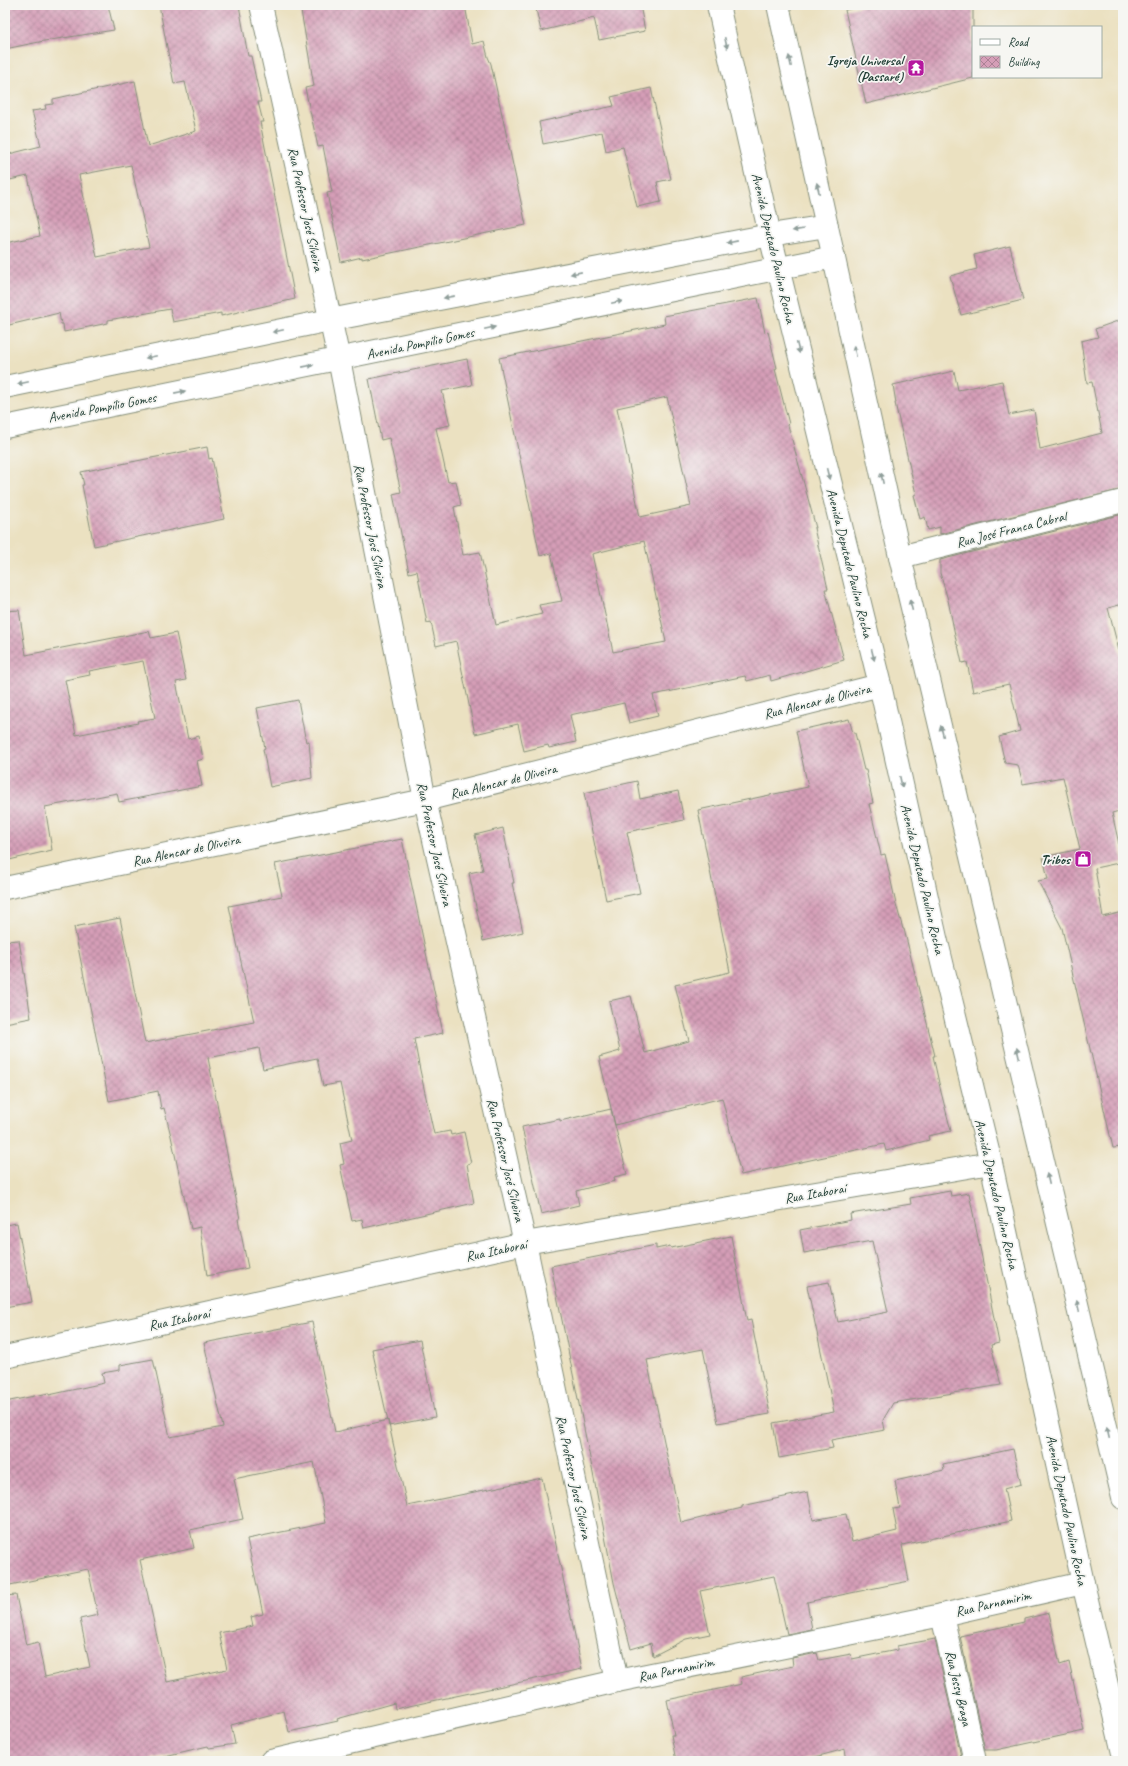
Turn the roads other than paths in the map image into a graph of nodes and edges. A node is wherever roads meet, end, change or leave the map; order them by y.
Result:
1 (261, 5) edge
2 (718, 5) edge
3 (778, 5) edge
4 (827, 226) junction
5 (770, 235) junction
6 (834, 257) junction
7 (778, 269) junction
8 (330, 320) junction
9 (339, 359) junction
10 (5, 387) edge
11 (5, 427) edge
12 (1123, 501) edge
13 (900, 557) junction
14 (880, 685) junction
15 (425, 800) junction
16 (5, 888) edge
17 (991, 1163) junction
18 (524, 1243) junction
19 (5, 1357) edge
20 (1123, 1498) edge
21 (1083, 1583) junction
22 (942, 1615) junction
23 (617, 1681) junction
24 (1123, 1754) edge
25 (271, 1761) edge
26 (975, 1761) edge

1 - 8 main road, Rua Professor José Silveira
2 -> 5 main road, Avenida Deputado Paulino Rocha
4 -> 3 main road
4 -> 5 main road
4 - 6 main road
5 - 7 main road, Avenida Deputado Paulino Rocha
5 -> 8 main road
6 - 7 main road, Avenida Pompílio Gomes
13 -> 6 main road
9 -> 7 main road, Avenida Pompílio Gomes
7 -> 14 main road, Avenida Deputado Paulino Rocha
8 - 9 main road, Rua Professor José Silveira
8 -> 10 main road
11 -> 9 main road, Avenida Pompílio Gomes
9 - 15 main road, Rua Professor José Silveira
12 - 13 main road, Rua José Franca Cabral
20 -> 13 main road
14 - 15 main road, Rua Alencar de Oliveira
14 -> 17 main road, Avenida Deputado Paulino Rocha
15 - 16 main road, Rua Alencar de Oliveira
15 - 18 main road, Rua Professor José Silveira
17 - 18 main road, Rua Itaboraí
17 - 21 main road, Avenida Deputado Paulino Rocha
18 - 19 main road, Rua Itaboraí
18 - 23 main road, Rua Professor José Silveira
21 - 22 main road, Rua Parnamirim
21 - 24 main road, Avenida Deputado Paulino Rocha
22 - 23 main road, Rua Parnamirim
22 - 26 main road, Rua Jessy Braga
23 - 25 main road, Rua Parnamirim

